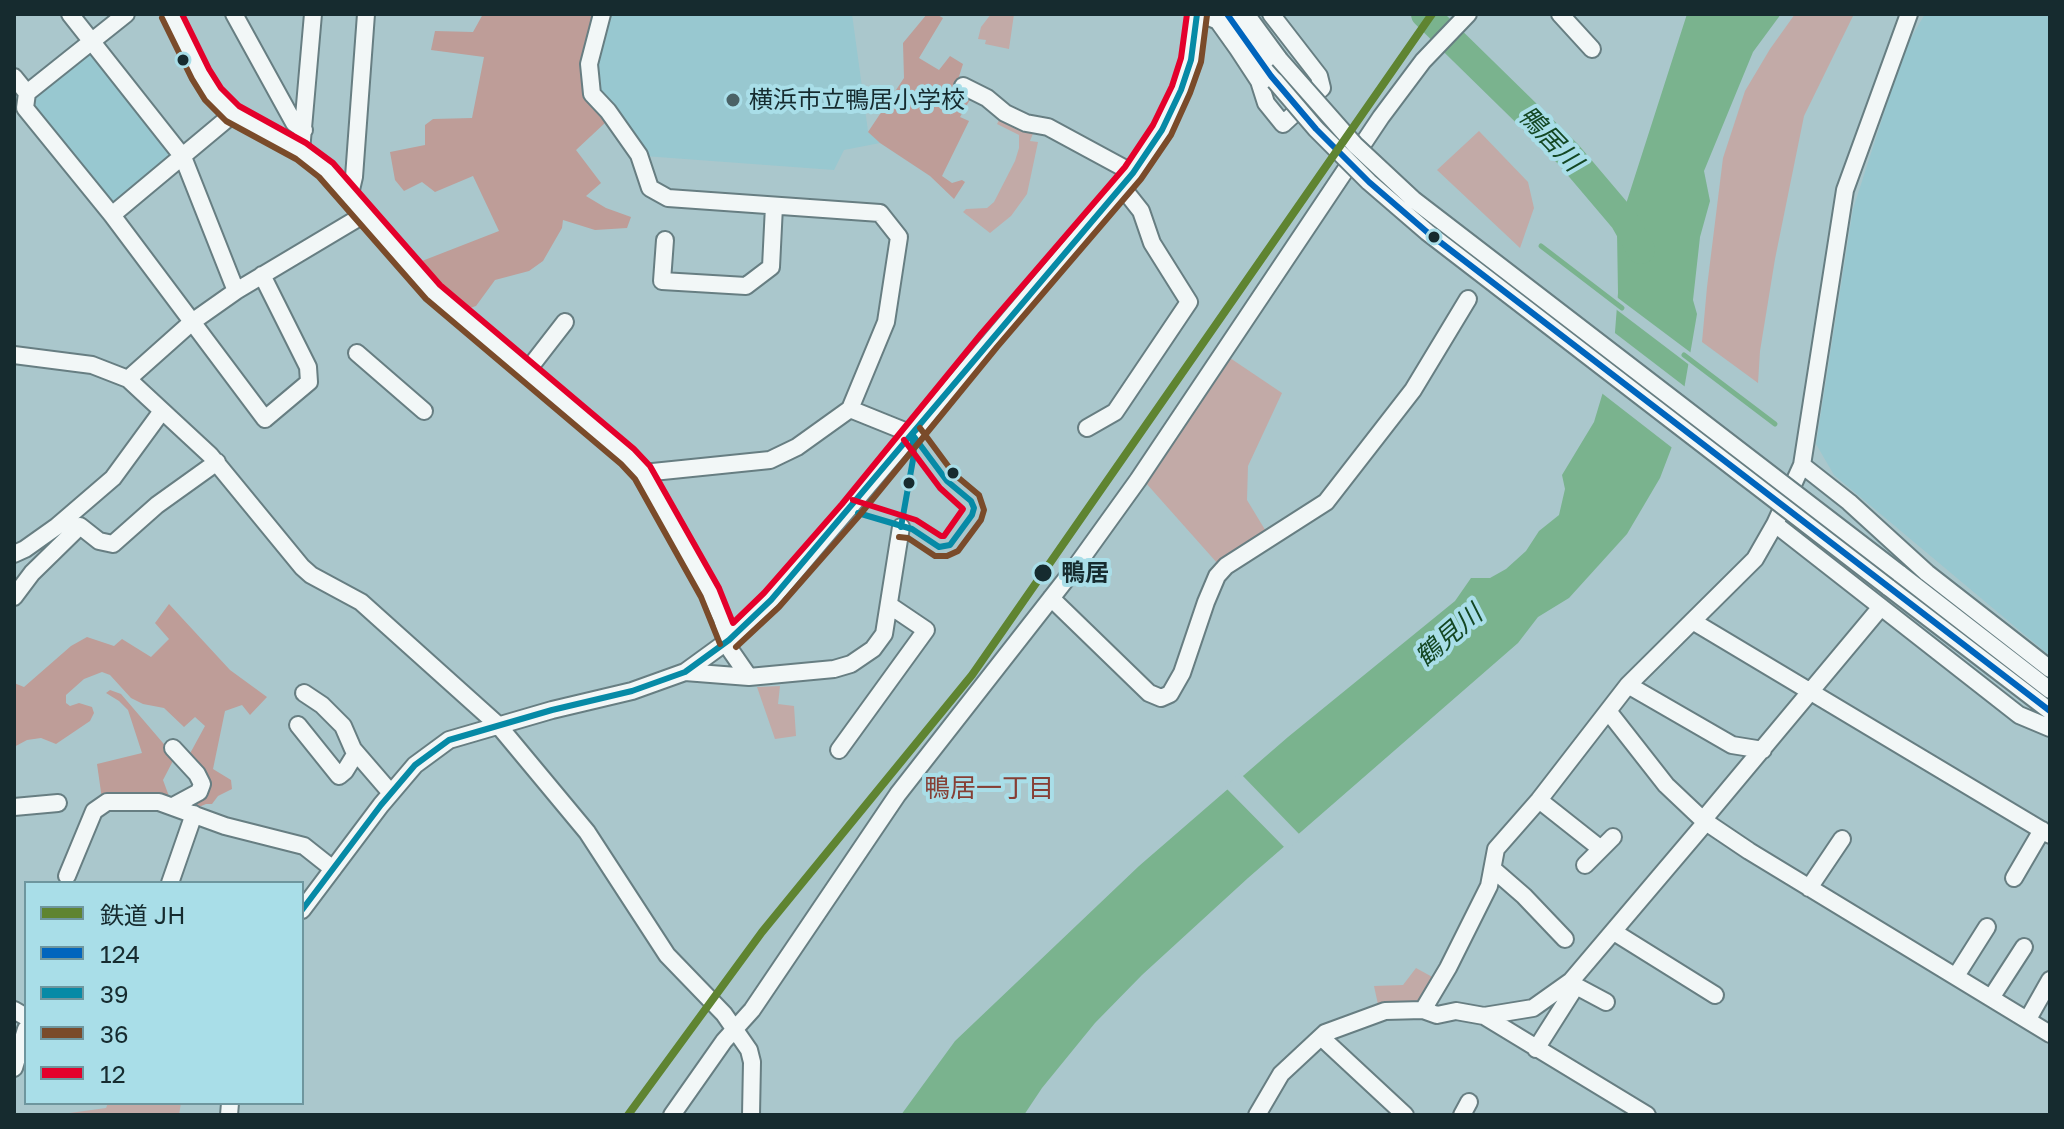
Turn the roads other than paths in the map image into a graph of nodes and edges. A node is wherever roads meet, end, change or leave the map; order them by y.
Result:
1 (70, 14) edge
2 (126, 14) edge
3 (171, 14) edge
4 (234, 14) edge
5 (313, 14) edge
6 (366, 14) edge
7 (602, 14) edge
8 (1200, 14) edge
9 (1227, 14) edge
10 (1246, 14) edge
11 (1271, 14) edge
12 (1560, 14) edge
13 (1909, 14) edge
14 (1465, 17) edge
15 (92, 41) junction
16 (1592, 49) dead end
17 (14, 77) edge
18 (963, 86) dead end
19 (27, 93) junction
20 (233, 114) junction
21 (304, 130) junction
22 (301, 151) junction
23 (183, 157) junction
24 (1133, 173) junction
25 (1122, 187) junction
26 (350, 194) junction
27 (774, 206) junction
28 (365, 214) junction
29 (112, 215) junction
30 (665, 240) dead end
31 (262, 275) junction
32 (236, 291) junction
33 (1468, 299) dead end
34 (192, 322) junction
35 (565, 322) dead end
36 (357, 353) dead end
37 (14, 355) edge
38 (527, 371) junction
39 (128, 379) junction
40 (850, 409) junction
41 (162, 411) junction
42 (424, 411) dead end
43 (1087, 428) dead end
44 (912, 434) junction
45 (217, 462) junction
46 (1802, 465) junction
47 (643, 473) junction
48 (1775, 524) junction
49 (901, 527) dead end
50 (14, 554) edge
51 (14, 597) edge
52 (1051, 598) junction
53 (889, 605) junction
54 (1881, 607) junction
55 (1694, 622) junction
56 (729, 640) junction
57 (2050, 669) edge
58 (685, 672) junction
59 (749, 677) junction
60 (1628, 685) junction
61 (2050, 690) edge
62 (1811, 692) junction
63 (304, 693) dead end
64 (1608, 711) junction
65 (2050, 711) edge
66 (298, 725) dead end
67 (498, 725) junction
68 (2050, 728) edge
69 (173, 748) dead end
70 (839, 750) dead end
71 (1763, 750) junction
72 (356, 753) junction
73 (391, 793) junction
74 (1539, 800) junction
75 (58, 803) dead end
76 (173, 806) junction
77 (14, 807) edge
78 (194, 814) junction
79 (1704, 821) junction
80 (2046, 832) edge
81 (1842, 839) dead end
82 (1585, 865) dead end
83 (333, 869) junction
84 (1493, 869) junction
85 (67, 876) dead end
86 (2014, 878) dead end
87 (171, 881) edge
88 (1809, 888) junction
89 (304, 907) edge
90 (1987, 927) dead end
91 (1614, 932) junction
92 (1565, 939) dead end
93 (2024, 947) dead end
94 (1956, 976) junction
95 (2050, 980) edge
96 (1573, 984) junction
97 (1715, 995) dead end
98 (1991, 998) junction
99 (1606, 1002) dead end
100 (1423, 1010) junction
101 (1484, 1016) junction
102 (2028, 1019) junction
103 (735, 1029) junction
104 (2050, 1034) edge
105 (24, 1036) edge
106 (1321, 1037) junction
107 (1536, 1049) junction
108 (14, 1068) edge
109 (672, 1115) edge
110 (751, 1115) edge
111 (1257, 1115) edge
112 (1405, 1115) edge
113 (1647, 1115) edge

1 - 15 street
2 - 15 street
3 - 20 street
4 - 21 street
5 - 21 street
6 - 26 street
7 - 27 street
8 - 11 street
8 - 24 street
9 - 65 street, bridge
10 - 61 street, bridge
12 - 16 street
13 - 46 street
14 - 52 street
15 - 19 street
15 - 23 street
17 - 19 street
18 - 24 street
19 - 29 street
20 - 22 street
20 - 23 street
21 - 22 street
22 - 26 street
23 - 29 street
23 - 32 street
24 - 25 street
25 - 43 street
25 - 44 street
26 - 28 street
27 - 30 street
27 - 40 street
28 - 31 street
28 - 38 street
29 - 34 street
31 - 32 street
31 - 34 street
32 - 34 street
33 - 52 street
34 - 39 street
35 - 38 street
36 - 42 street
37 - 39 street
38 - 47 street
39 - 41 street
40 - 44 street
40 - 47 street
41 - 45 street
41 - 50 street
44 - 56 street
45 - 51 street
45 - 67 street
46 - 48 street
46 - 57 street
47 - 56 street
48 - 54 street
48 - 55 street
49 - 53 street
52 - 103 street
53 - 59 street
53 - 70 street
54 - 62 street
54 - 68 street
55 - 60 street
55 - 62 street
56 - 58 street
56 - 59 street
58 - 59 street
58 - 67 street
60 - 64 street
60 - 71 street
62 - 71 street
62 - 80 street
63 - 72 street
64 - 74 street
64 - 79 street
66 - 72 street
67 - 73 street
67 - 103 street
69 - 76 street
71 - 79 street
72 - 73 street
73 - 83 street
74 - 82 street
74 - 84 street
75 - 77 street
76 - 78 street
76 - 85 street
78 - 83 street
78 - 87 street
79 - 88 street
79 - 91 street
80 - 86 street
81 - 88 street
83 - 89 street
84 - 92 street
84 - 100 street
88 - 94 street
90 - 94 street
91 - 96 street
91 - 97 street
93 - 98 street
94 - 98 street
95 - 102 street
96 - 99 street
96 - 101 street
96 - 107 street
98 - 102 street
100 - 101 street
100 - 106 street
101 - 107 street
102 - 104 street
103 - 109 street
103 - 110 street
105 - 108 street
106 - 111 street
106 - 112 street
107 - 113 street

